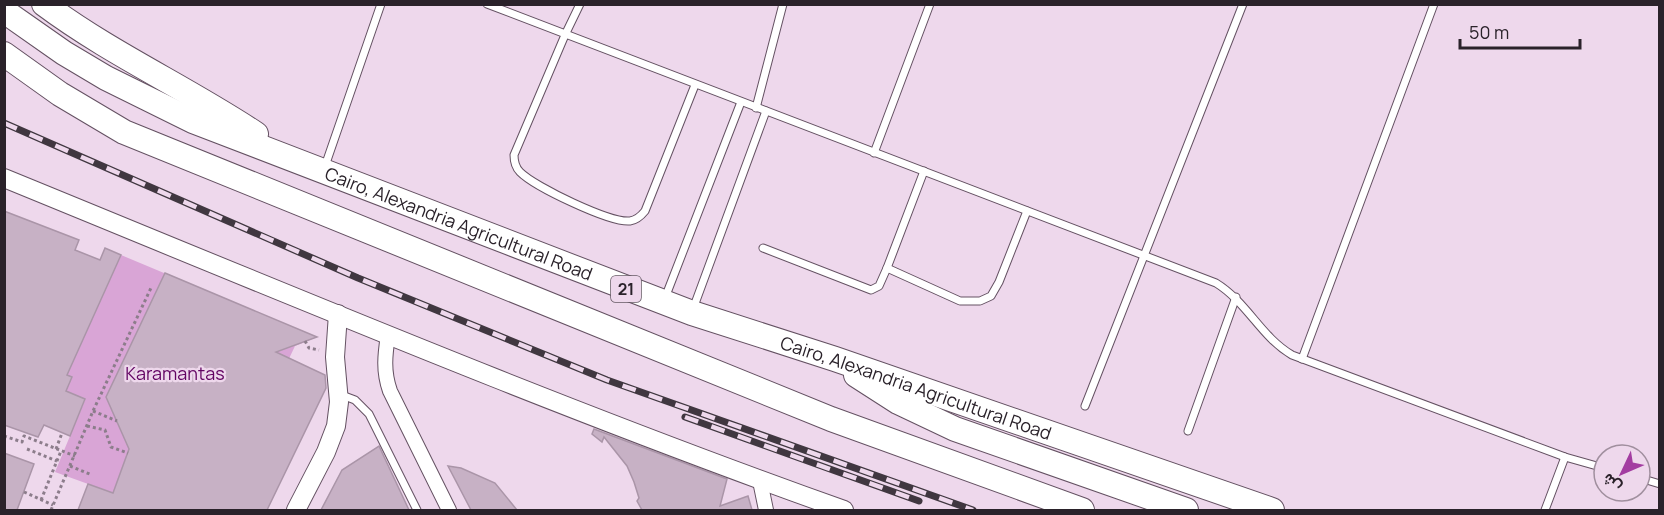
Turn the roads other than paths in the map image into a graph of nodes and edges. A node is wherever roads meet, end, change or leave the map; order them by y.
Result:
1 (44, 4) edge
2 (381, 4) edge
3 (487, 4) edge
4 (580, 4) edge
5 (783, 4) edge
6 (930, 4) edge
7 (1243, 4) edge
8 (1434, 4) edge
9 (4, 11) edge
10 (565, 35) junction
11 (4, 54) edge
12 (695, 84) junction
13 (741, 102) junction
14 (756, 108) junction
15 (766, 111) junction
16 (874, 153) junction
17 (296, 160) junction
18 (324, 171) junction
19 (924, 171) junction
20 (4, 178) edge
21 (1027, 211) junction
22 (763, 248) dead end
23 (1144, 255) junction
24 (887, 268) junction
25 (1236, 297) junction
26 (663, 303) junction
27 (692, 314) junction
28 (343, 316) junction
29 (388, 335) junction
30 (1302, 358) junction
31 (835, 359) junction
32 (343, 395) junction
33 (1085, 406) dead end
34 (1188, 431) dead end
35 (1565, 457) junction
36 (1592, 465) edge
37 (760, 480) junction
38 (296, 510) edge
39 (307, 510) edge
40 (417, 510) edge
41 (448, 510) edge
42 (766, 510) edge
43 (844, 510) edge
44 (1082, 510) edge
45 (1186, 510) edge
46 (1272, 510) edge
47 (1545, 510) edge

1 - 17 highway
2 - 18 lane
3 - 10 lane
4 - 10 lane
5 - 14 lane
6 - 16 lane
7 - 23 lane
8 - 30 lane
9 - 17 highway, Cairo, Alexandria Agricultural Road / 21
10 - 12 lane
10 - 12 lane
11 - 44 highway, 21
12 - 13 lane
13 - 14 lane
13 - 26 lane
14 - 15 lane
15 - 16 lane
15 - 27 lane
16 - 19 lane
17 - 18 highway, Cairo, Alexandria Agricultural Road / 21
18 - 26 highway, Cairo, Alexandria Agricultural Road / 21
19 - 21 lane
19 - 24 lane
20 - 28 street
21 - 23 lane
21 - 24 lane
22 - 24 lane
23 - 25 lane
23 - 33 lane
25 - 30 lane
25 - 34 lane
26 - 27 highway, Cairo, Alexandria Agricultural Road / 21
27 - 31 highway, Cairo, Alexandria Agricultural Road / 21
28 - 29 street
28 - 32 street
29 - 37 street
29 - 41 street
30 - 35 lane
31 - 45 highway
31 - 46 highway, Cairo, Alexandria Agricultural Road / 21
32 - 38 street
32 - 39 street
32 - 40 lane
35 - 36 lane
35 - 47 lane
37 - 42 street
37 - 43 street

